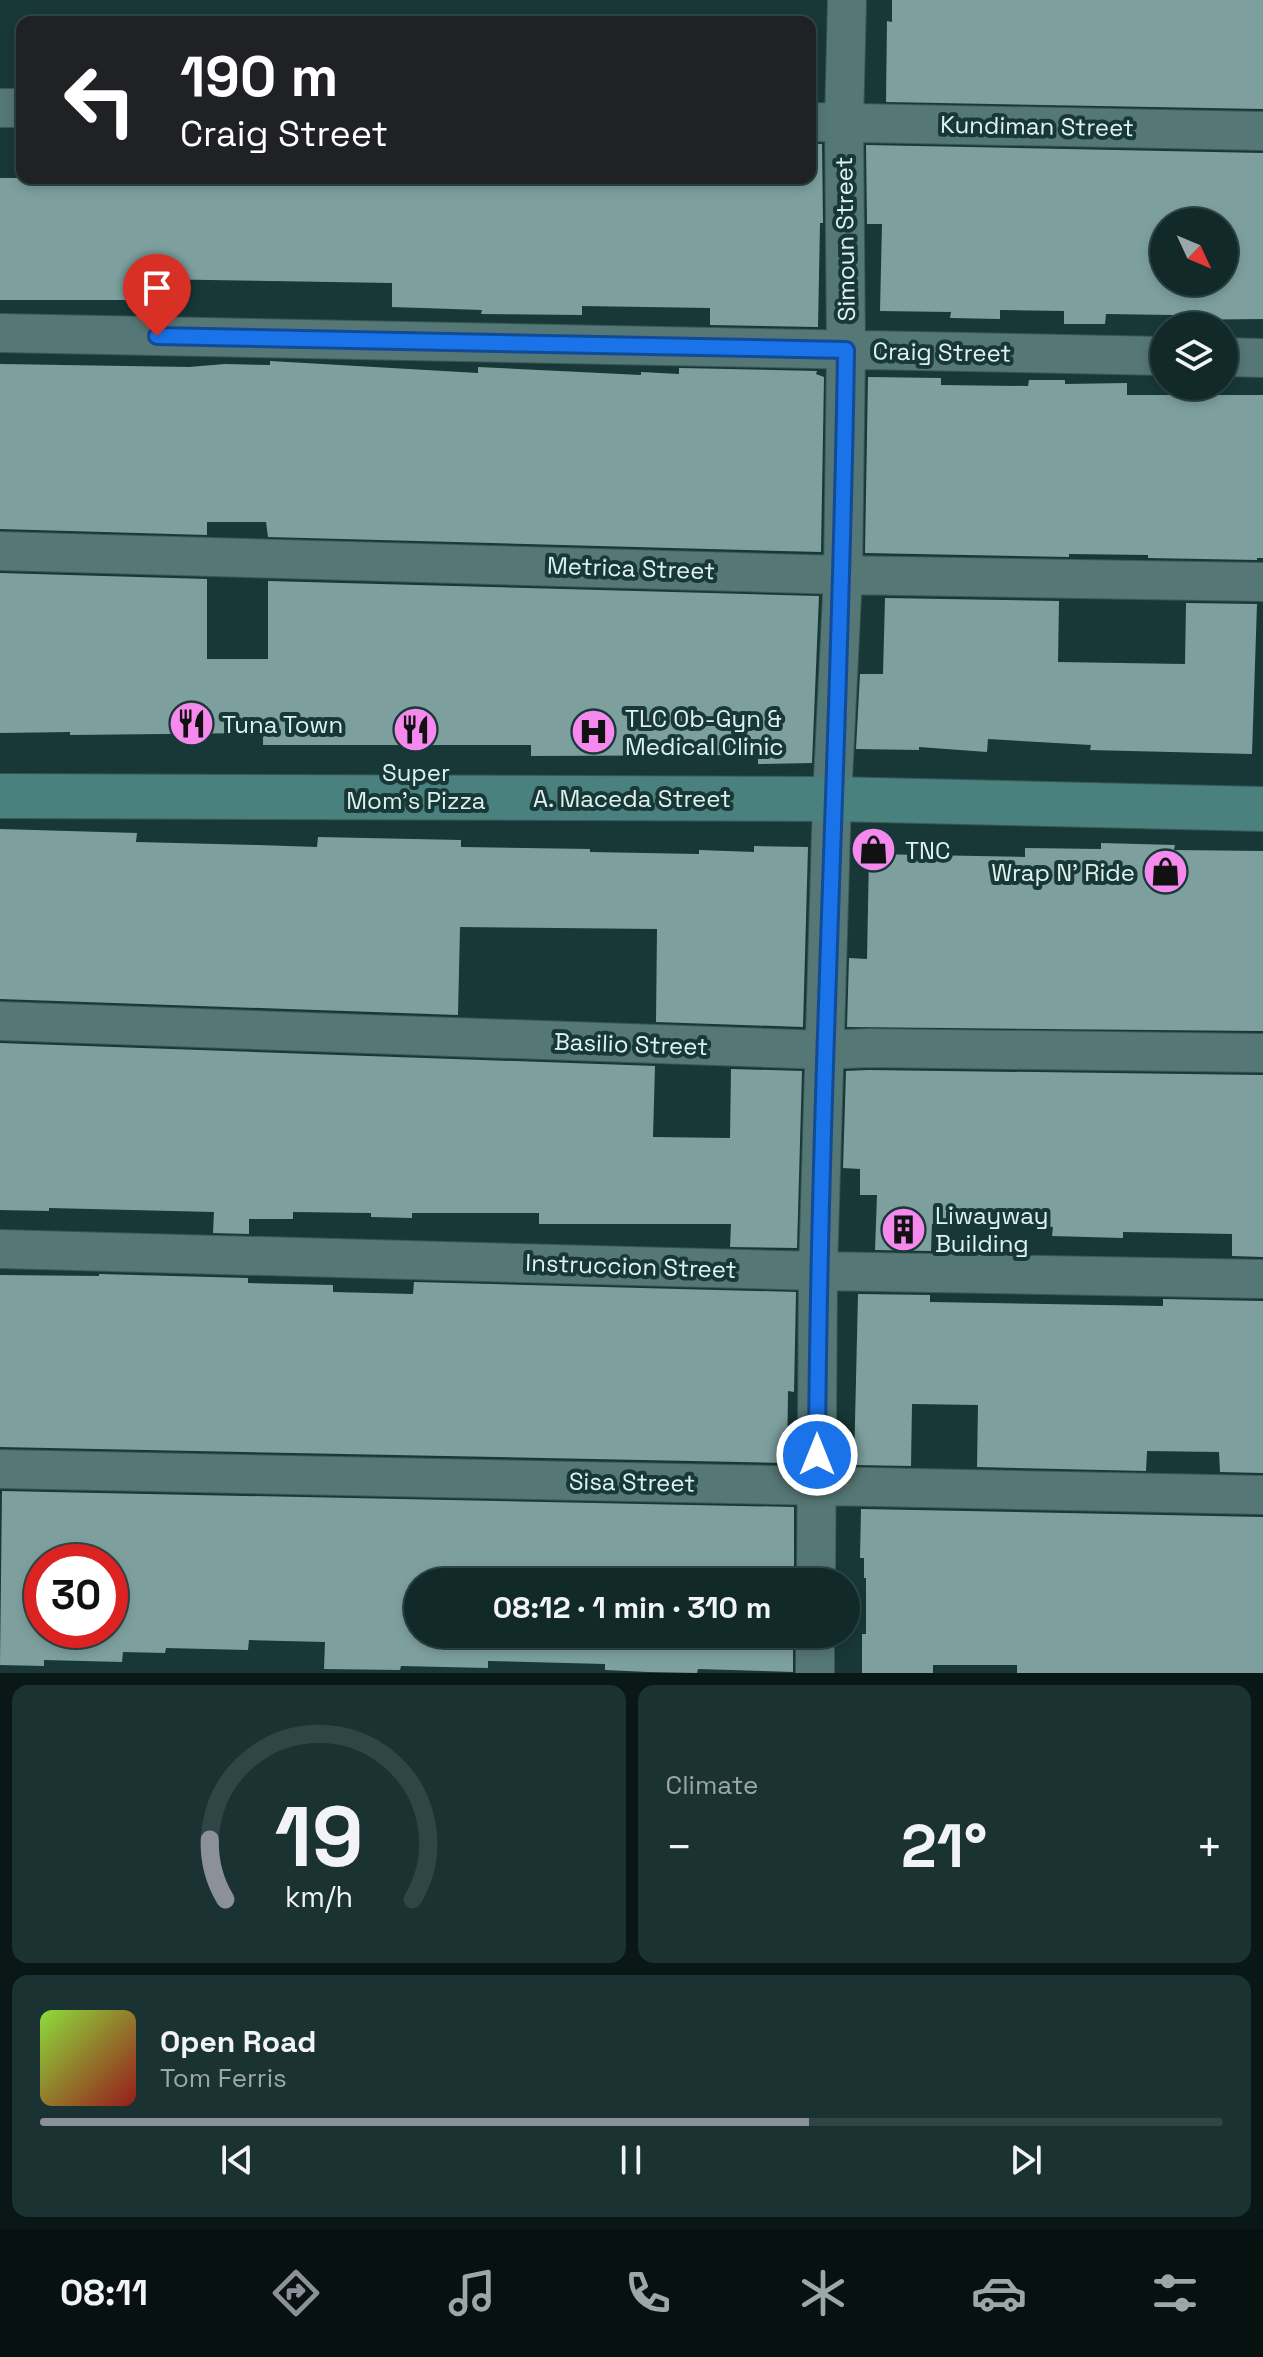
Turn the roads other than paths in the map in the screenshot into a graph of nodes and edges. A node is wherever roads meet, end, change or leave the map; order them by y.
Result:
1 (847, 0) edge
2 (827, 122) edge
3 (1263, 131) edge
4 (0, 333) edge
5 (846, 350) junction
6 (1150, 356) edge
7 (1238, 357) edge
8 (1263, 358) edge
9 (0, 551) edge
10 (843, 575) junction
11 (1263, 582) edge
12 (0, 796) edge
13 (832, 799) junction
14 (1263, 809) edge
15 (0, 1021) edge
16 (825, 1050) junction
17 (1263, 1053) edge
18 (0, 1249) edge
19 (818, 1271) junction
20 (1263, 1279) edge
21 (0, 1469) edge
22 (817, 1486) junction
23 (1263, 1495) edge
24 (816, 1568) edge
25 (815, 1648) edge
26 (815, 1673) edge

1 - 2 street, Simoun Street
2 - 3 street, Kundiman Street
2 - 5 street, Simoun Street
4 - 5 street, Craig Street
5 - 6 street, Craig Street
5 - 10 street, Simoun Street
7 - 8 street
9 - 10 street, Metrica Street
10 - 11 street, Metrica Street
10 - 13 street, Simoun Street
12 - 13 main road, A. Maceda Street
13 - 14 main road, A. Maceda Street
13 - 16 street, Simoun Street
15 - 16 street, Basilio Street
16 - 17 street, Basilio Street
16 - 19 street, Simoun Street
18 - 19 street, Instruccion Street
19 - 20 street, Instruccion Street
19 - 22 street, Simoun Street
21 - 22 street, Sisa Street
22 - 23 street, Sisa Street
22 - 24 street, Simoun Street
25 - 26 street

